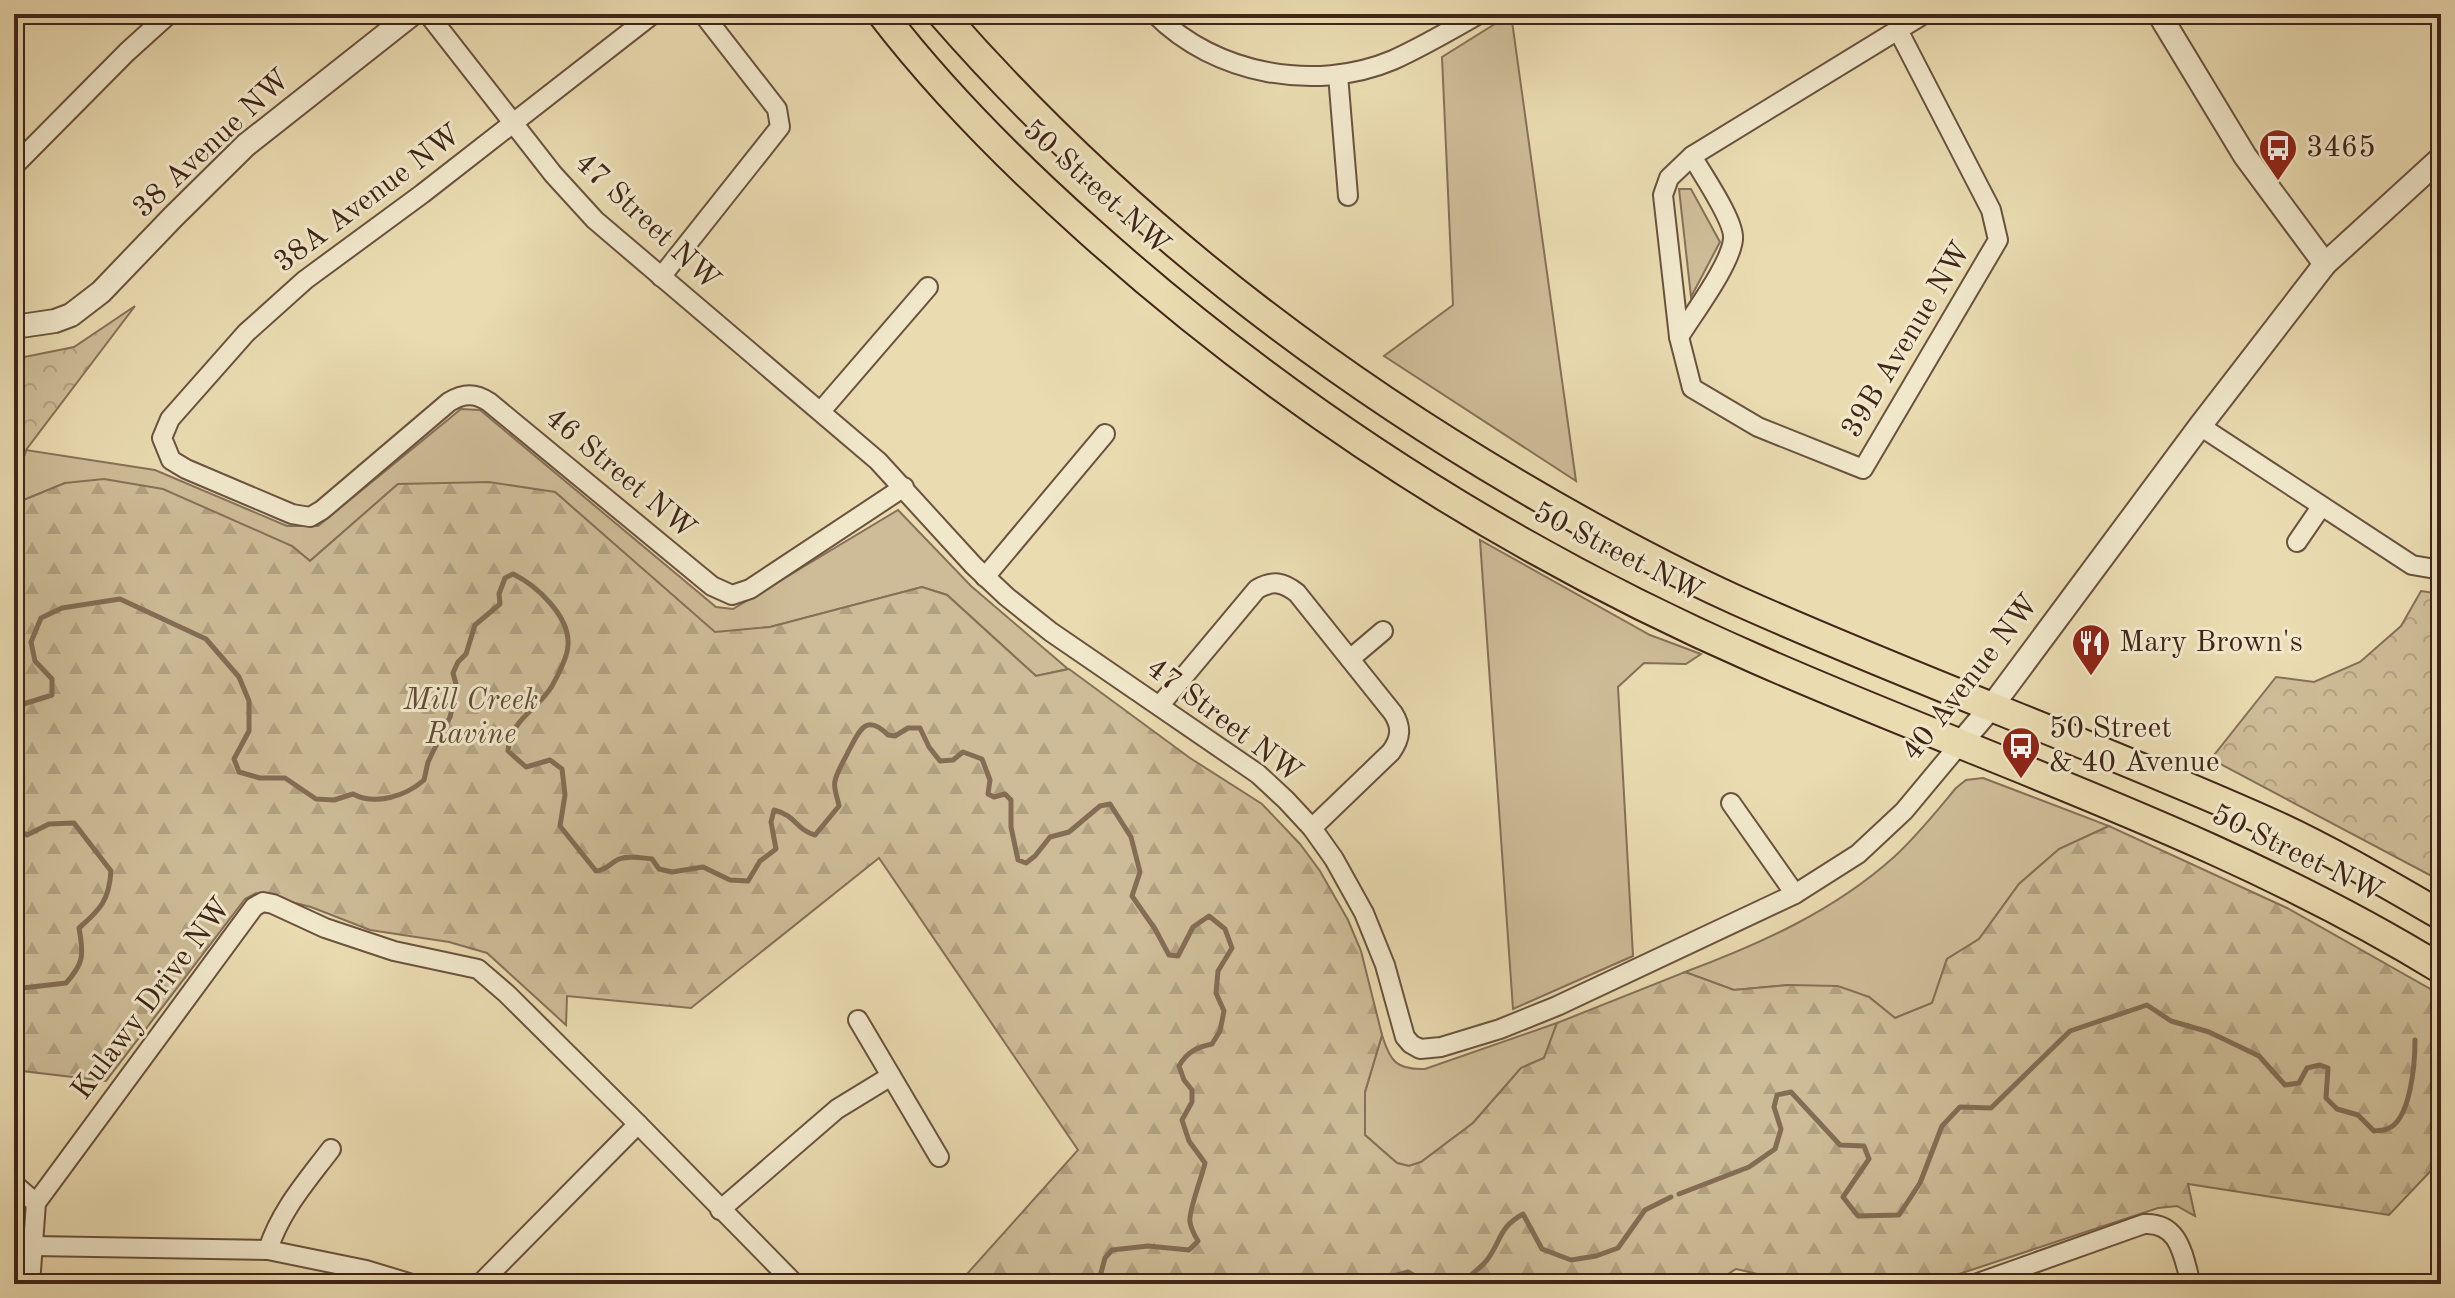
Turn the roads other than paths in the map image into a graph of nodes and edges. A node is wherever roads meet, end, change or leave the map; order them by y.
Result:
1 (169, 14) edge
2 (412, 14) edge
3 (428, 14) edge
4 (653, 14) edge
5 (703, 14) edge
6 (882, 14) edge
7 (942, 14) edge
8 (1155, 14) edge
9 (1479, 14) edge
10 (1924, 14) edge
11 (2159, 14) edge
12 (1898, 30) junction
13 (1338, 75) junction
14 (513, 123) junction
15 (1692, 156) junction
16 (2441, 158) edge
17 (14, 166) edge
18 (1348, 196) dead end
19 (2325, 264) junction
20 (661, 277) junction
21 (928, 287) dead end
22 (14, 327) edge
23 (1679, 337) junction
24 (821, 411) junction
25 (2200, 426) junction
26 (1105, 434) dead end
27 (904, 487) junction
28 (2321, 507) junction
29 (310, 517) joint
30 (2297, 542) dead end
31 (2441, 570) edge
32 (985, 577) junction
33 (1383, 631) dead end
34 (1350, 659) junction
35 (1160, 705) junction
36 (1992, 706) junction
37 (1959, 745) junction
38 (1731, 803) dead end
39 (1312, 828) junction
40 (1795, 894) junction
41 (2441, 915) edge
42 (2441, 969) edge
43 (858, 1020) dead end
44 (1411, 1044) joint
45 (891, 1076) junction
46 (638, 1124) junction
47 (331, 1149) dead end
48 (939, 1157) dead end
49 (14, 1184) edge
50 (36, 1203) junction
51 (720, 1210) junction
52 (34, 1246) junction
53 (268, 1250) junction
54 (30, 1284) edge
55 (412, 1284) edge
56 (480, 1284) edge
57 (795, 1284) edge
58 (1975, 1284) edge
59 (2191, 1284) edge

1 - 17 street
2 - 22 street, 38 Avenue NW
3 - 14 street, 47 Street NW
4 - 14 street, 38A Avenue NW
5 - 20 street
6 - 37 main road, 50 Street NW
7 - 36 main road, 50 Street NW
8 - 13 street
9 - 13 street
10 - 12 street
11 - 19 street
12 - 15 street
12 - 23 street, 39B Avenue NW
13 - 18 street
14 - 20 street, 47 Street NW
14 - 29 street, 38A Avenue NW
15 - 23 street
15 - 23 street
16 - 19 street, 40 Avenue NW
19 - 25 street, 40 Avenue NW
20 - 24 street, 47 Street NW
21 - 24 street
24 - 27 street, 47 Street NW
25 - 28 street
25 - 36 street, 40 Avenue NW
26 - 32 street
27 - 29 street, 46 Street NW
27 - 32 street, 47 Street NW
28 - 30 street
28 - 31 street
32 - 35 street, 47 Street NW
33 - 34 street
34 - 35 street
34 - 39 street
35 - 39 street, 47 Street NW
36 - 37 street, 40 Avenue NW
36 - 41 main road, 50 Street NW
37 - 40 street, 40 Avenue NW
37 - 42 main road, 50 Street NW
38 - 40 street
39 - 44 street, 47 Street NW
40 - 44 street, 40 Avenue NW
43 - 45 street
45 - 48 street
45 - 51 street
46 - 50 street, Kulawy Drive NW
46 - 51 street, Kulawy Drive NW
46 - 56 street
47 - 53 street
49 - 50 street
50 - 52 street
51 - 57 street, Kulawy Drive NW
52 - 53 street
52 - 54 street
53 - 55 street
58 - 59 street

